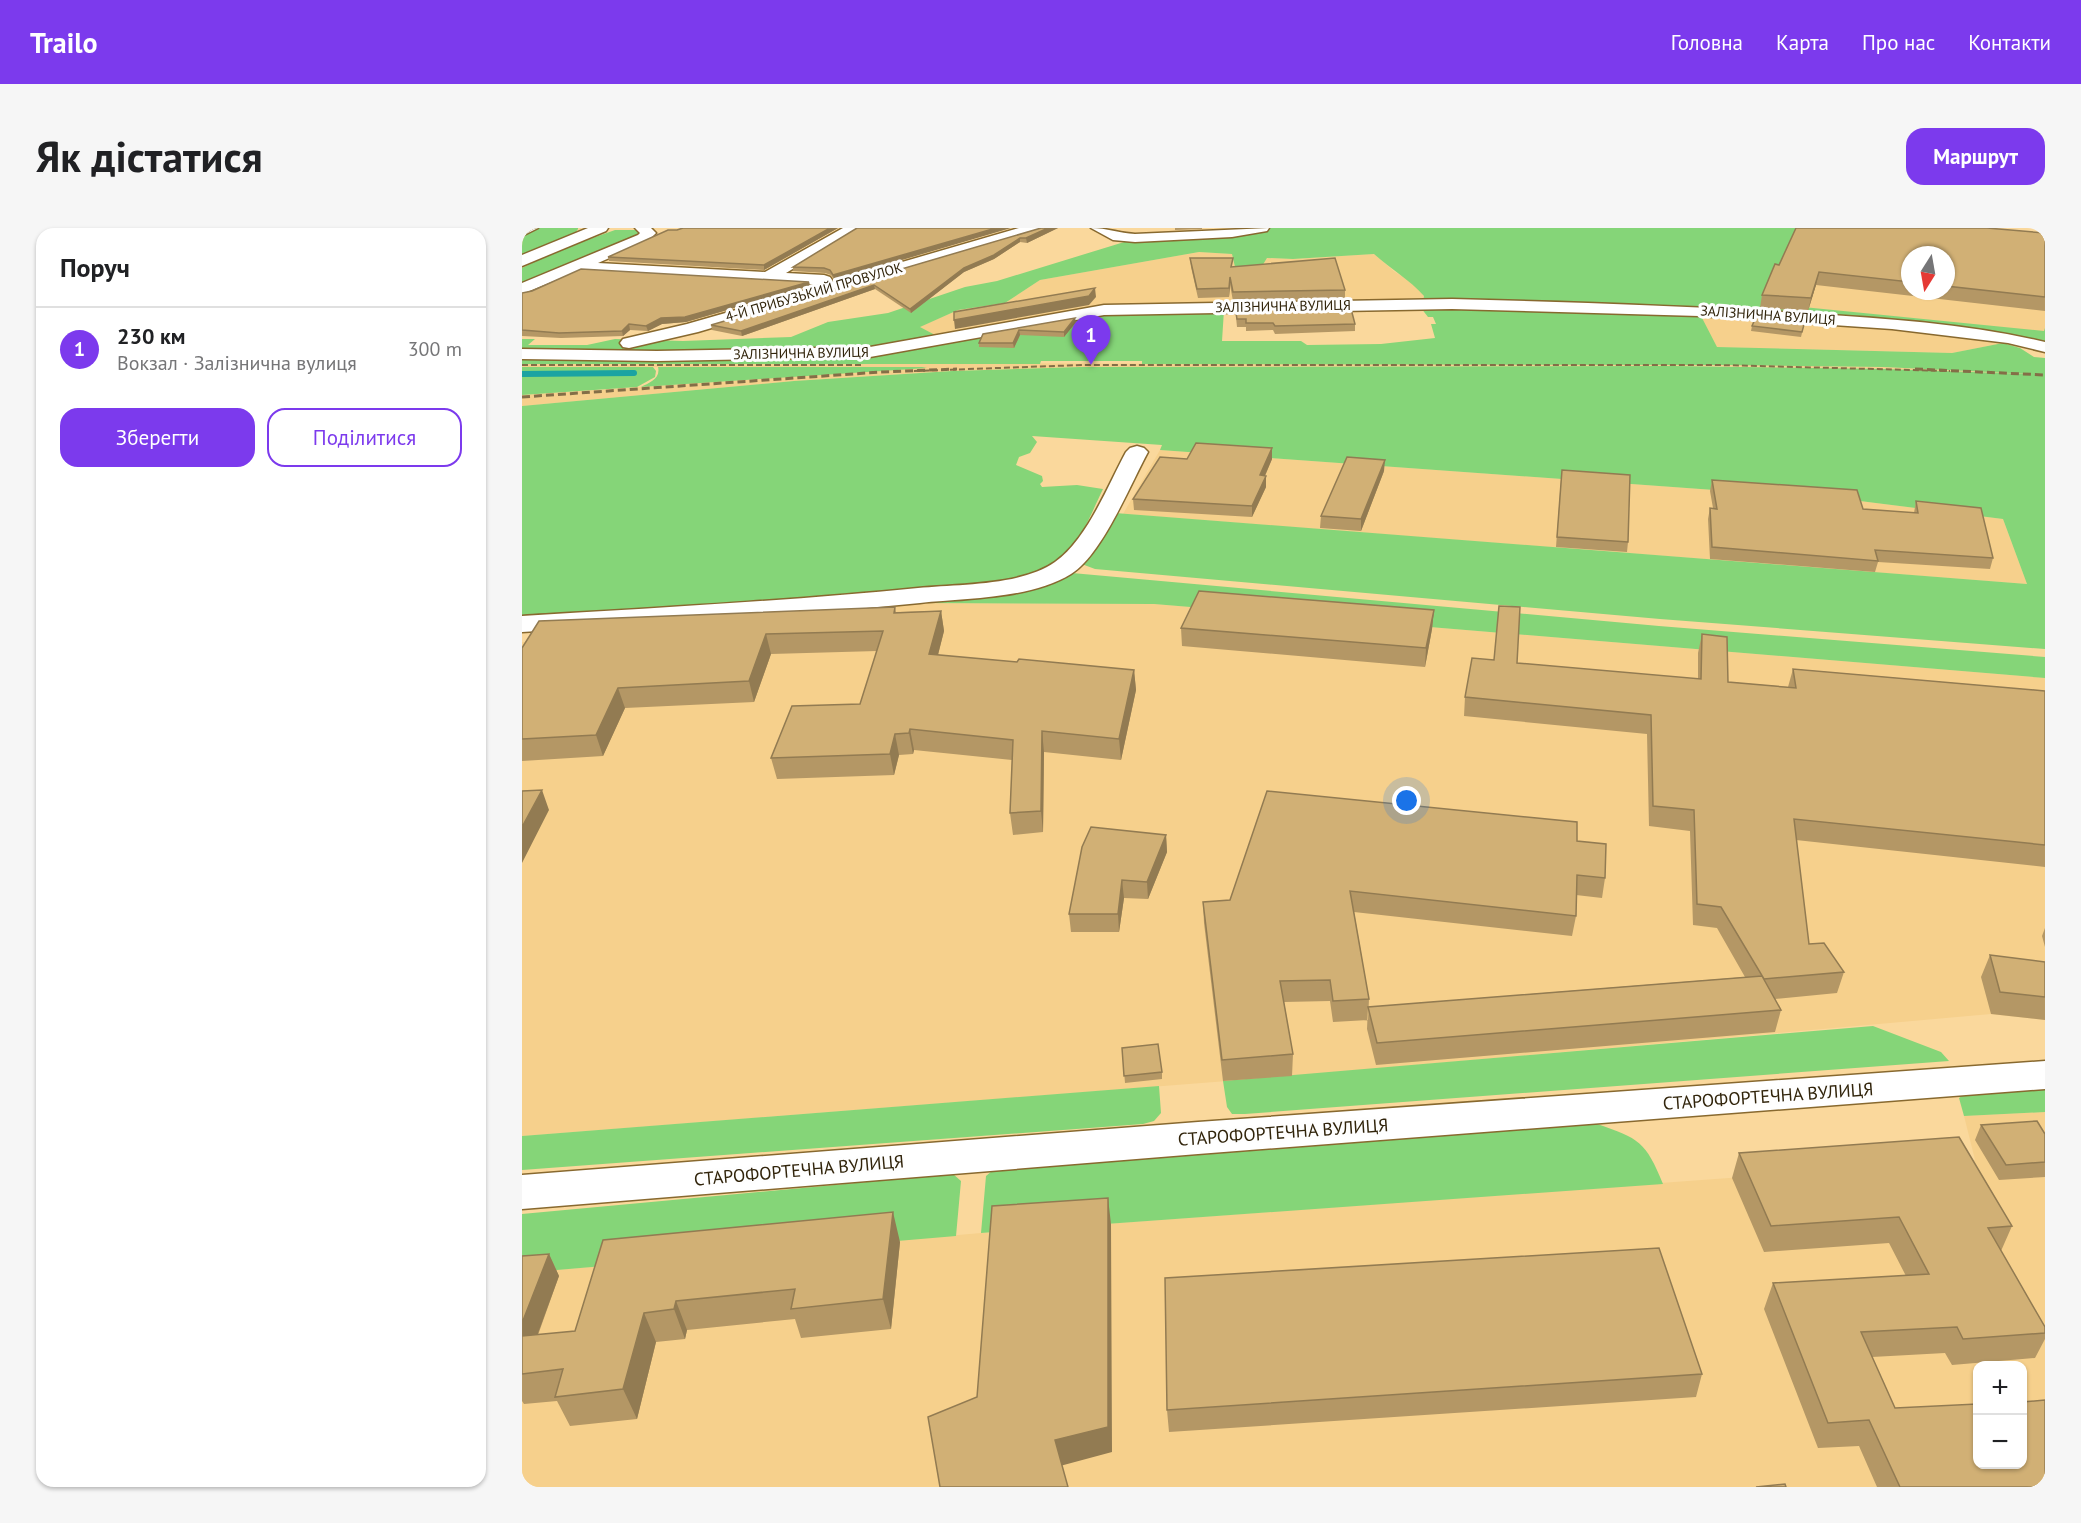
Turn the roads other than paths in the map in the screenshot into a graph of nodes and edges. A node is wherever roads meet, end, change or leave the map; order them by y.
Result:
1 (531, 228) edge
2 (601, 228) edge
3 (642, 228) edge
4 (854, 228) edge
5 (1035, 228) edge
6 (1098, 228) edge
7 (1262, 228) edge
8 (522, 232) edge
9 (522, 261) edge
10 (573, 266) junction
11 (768, 277) junction
12 (844, 282) junction
13 (522, 289) edge
14 (2045, 346) edge
15 (522, 354) edge
16 (593, 356) junction
17 (1137, 452) dead end
18 (522, 624) edge
19 (2045, 1075) edge
20 (522, 1192) edge

1 - 8 street
2 - 9 street
3 - 10 street
4 - 11 street
5 - 12 street, 4-Й ПРИБУЗЬКИЙ ПРОВУЛОК
6 - 7 street
10 - 11 street
10 - 13 street
11 - 12 street
12 - 16 street, 4-Й ПРИБУЗЬКИЙ ПРОВУЛОК
14 - 16 street, ЗАЛІЗНИЧНА ВУЛИЦЯ
15 - 16 street, ЗАЛІЗНИЧНА ВУЛИЦЯ
17 - 18 street
19 - 20 street, СТАРОФОРТЕЧНА ВУЛИЦЯ

